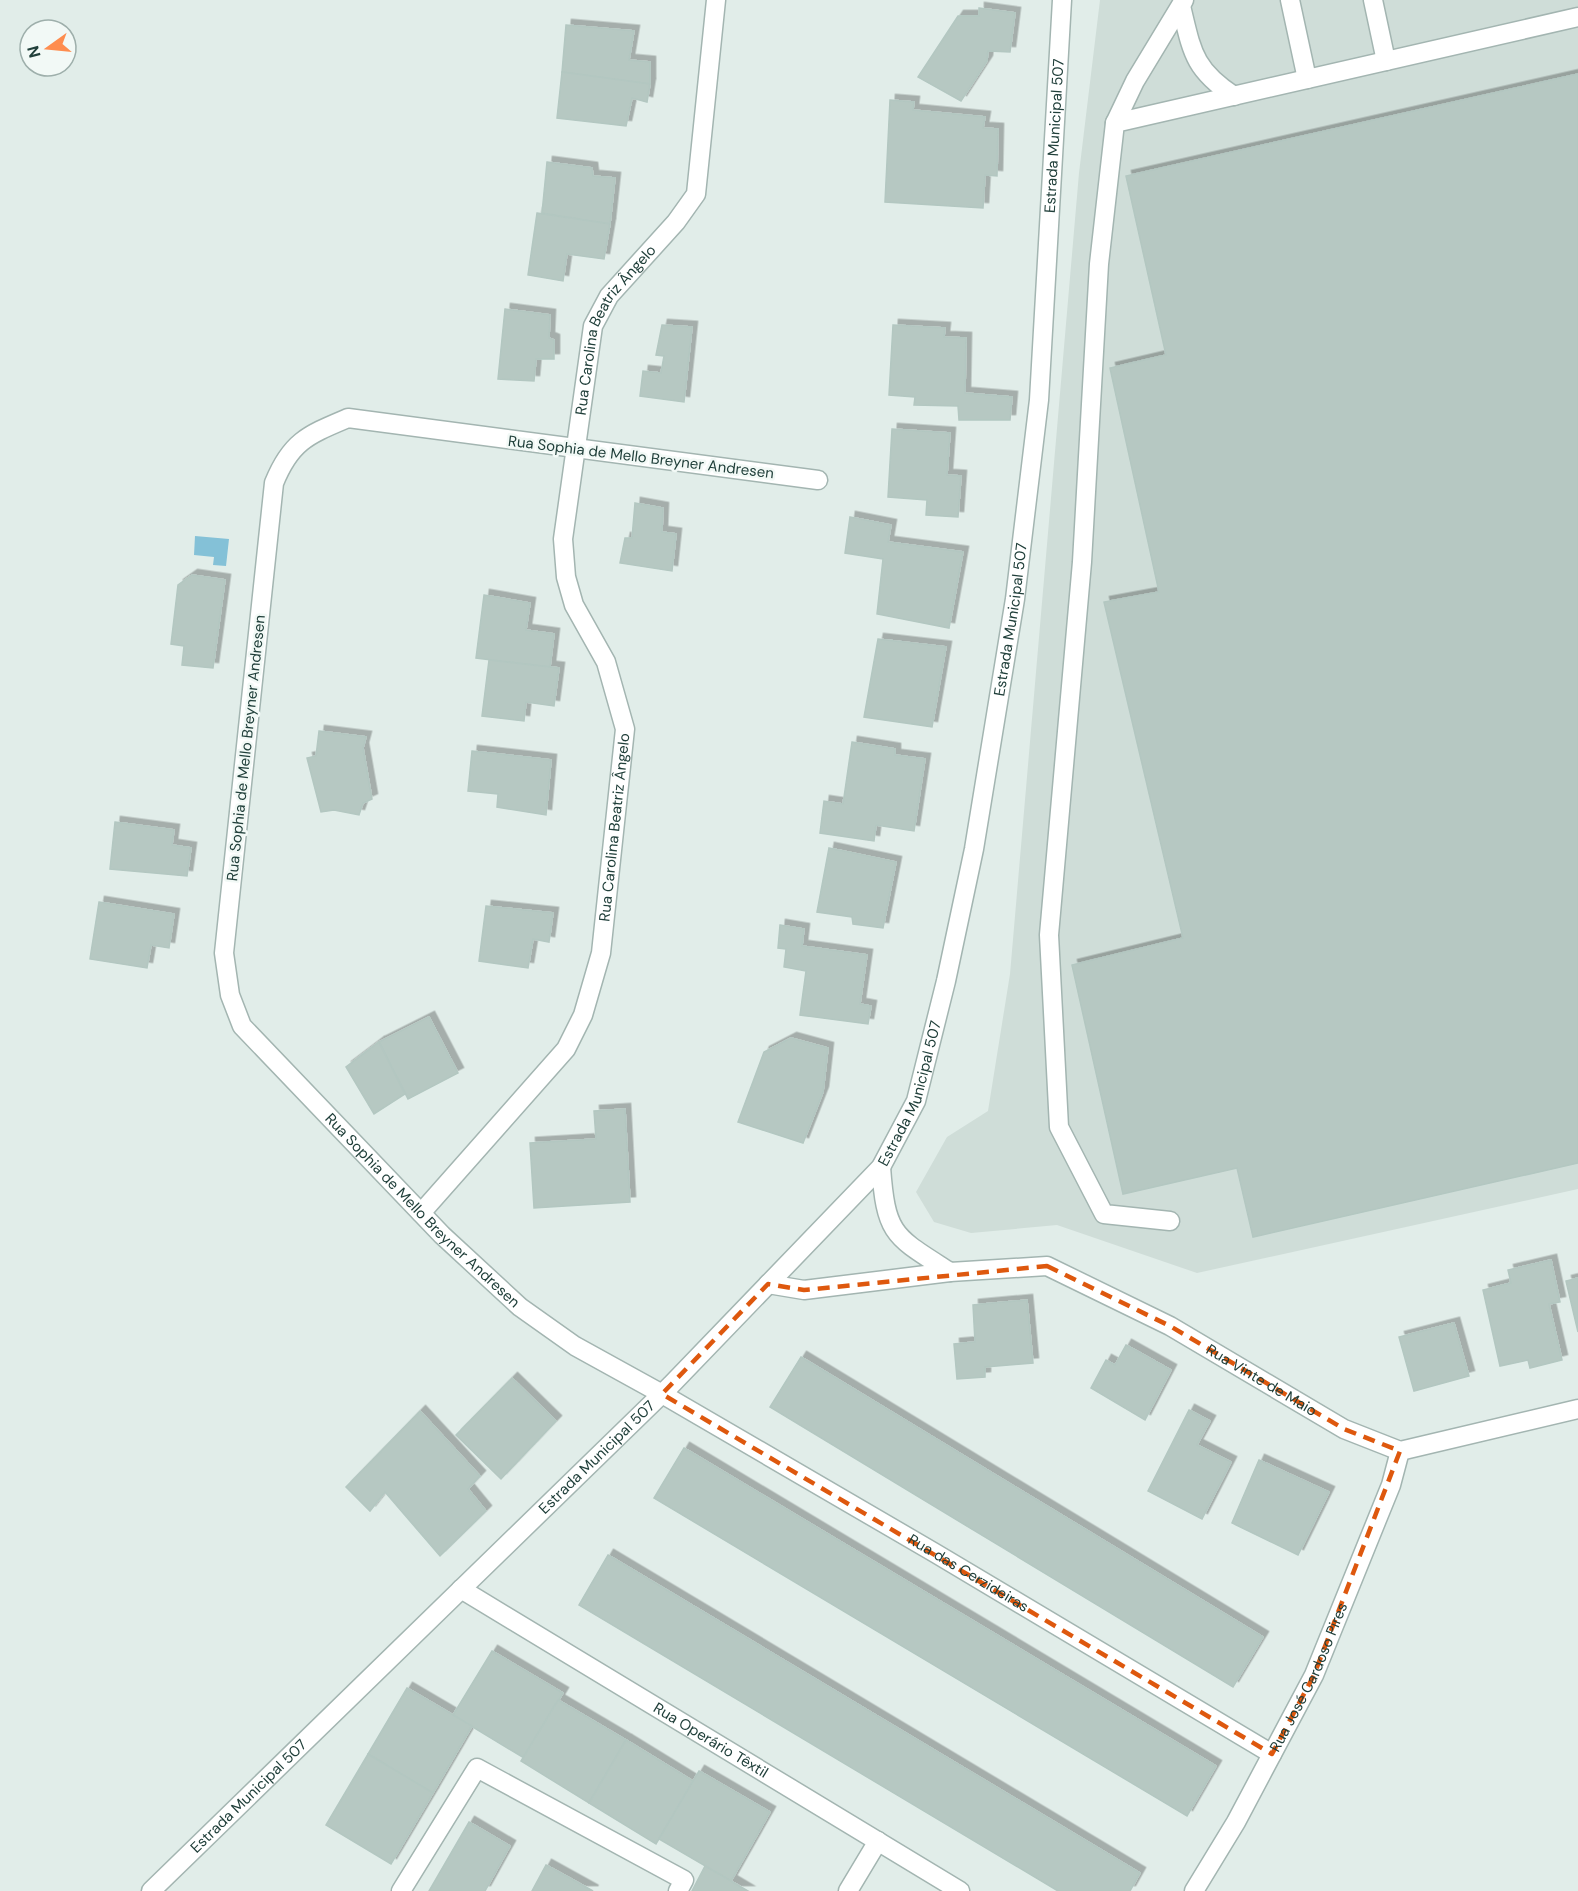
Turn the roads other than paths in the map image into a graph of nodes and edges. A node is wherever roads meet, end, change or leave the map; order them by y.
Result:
1 (716, 0) edge
2 (1062, 0) edge
3 (1290, 0) edge
4 (1373, 0) edge
5 (1182, 3) edge
6 (1578, 17) edge
7 (1386, 61) junction
8 (1308, 79) junction
9 (1234, 96) junction
10 (1115, 123) junction
11 (576, 448) junction
12 (818, 480) dead end
13 (880, 1167) junction
14 (421, 1213) junction
15 (1170, 1221) dead end
16 (950, 1272) junction
17 (768, 1284) junction
18 (662, 1394) junction
19 (1578, 1409) edge
20 (1400, 1451) junction
21 (461, 1588) junction
22 (1272, 1754) junction
23 (878, 1841) junction
24 (151, 1891) edge
25 (401, 1891) edge
26 (678, 1891) edge
27 (848, 1891) edge
28 (960, 1891) edge
29 (1194, 1891) edge

1 - 11 street, Rua Carolina Beatriz Ângelo
2 - 13 street, Estrada Municipal 507
3 - 8 street
4 - 7 street
5 - 9 street
5 - 10 street
6 - 7 street
7 - 8 street
8 - 9 street
9 - 10 street
10 - 15 street
11 - 12 street, Rua Sophia de Mello Breyner Andresen
11 - 14 street, Rua Carolina Beatriz Ângelo
11 - 14 street, Rua Sophia de Mello Breyner Andresen
13 - 16 street
13 - 17 street, Estrada Municipal 507
14 - 18 street, Rua Sophia de Mello Breyner Andresen
16 - 17 street, Rua Vinte de Maio
16 - 20 street, Rua Vinte de Maio
17 - 18 street, Estrada Municipal 507
18 - 21 street, Estrada Municipal 507
18 - 22 street, Rua das Cerzideiras
19 - 20 street
20 - 22 street, Rua José Cardoso Pires
21 - 23 street, Rua Operário Têxtil
21 - 24 street, Estrada Municipal 507
22 - 29 street, Rua José Cardoso Pires
23 - 27 street
23 - 28 street, Rua Operário Têxtil
25 - 26 street

